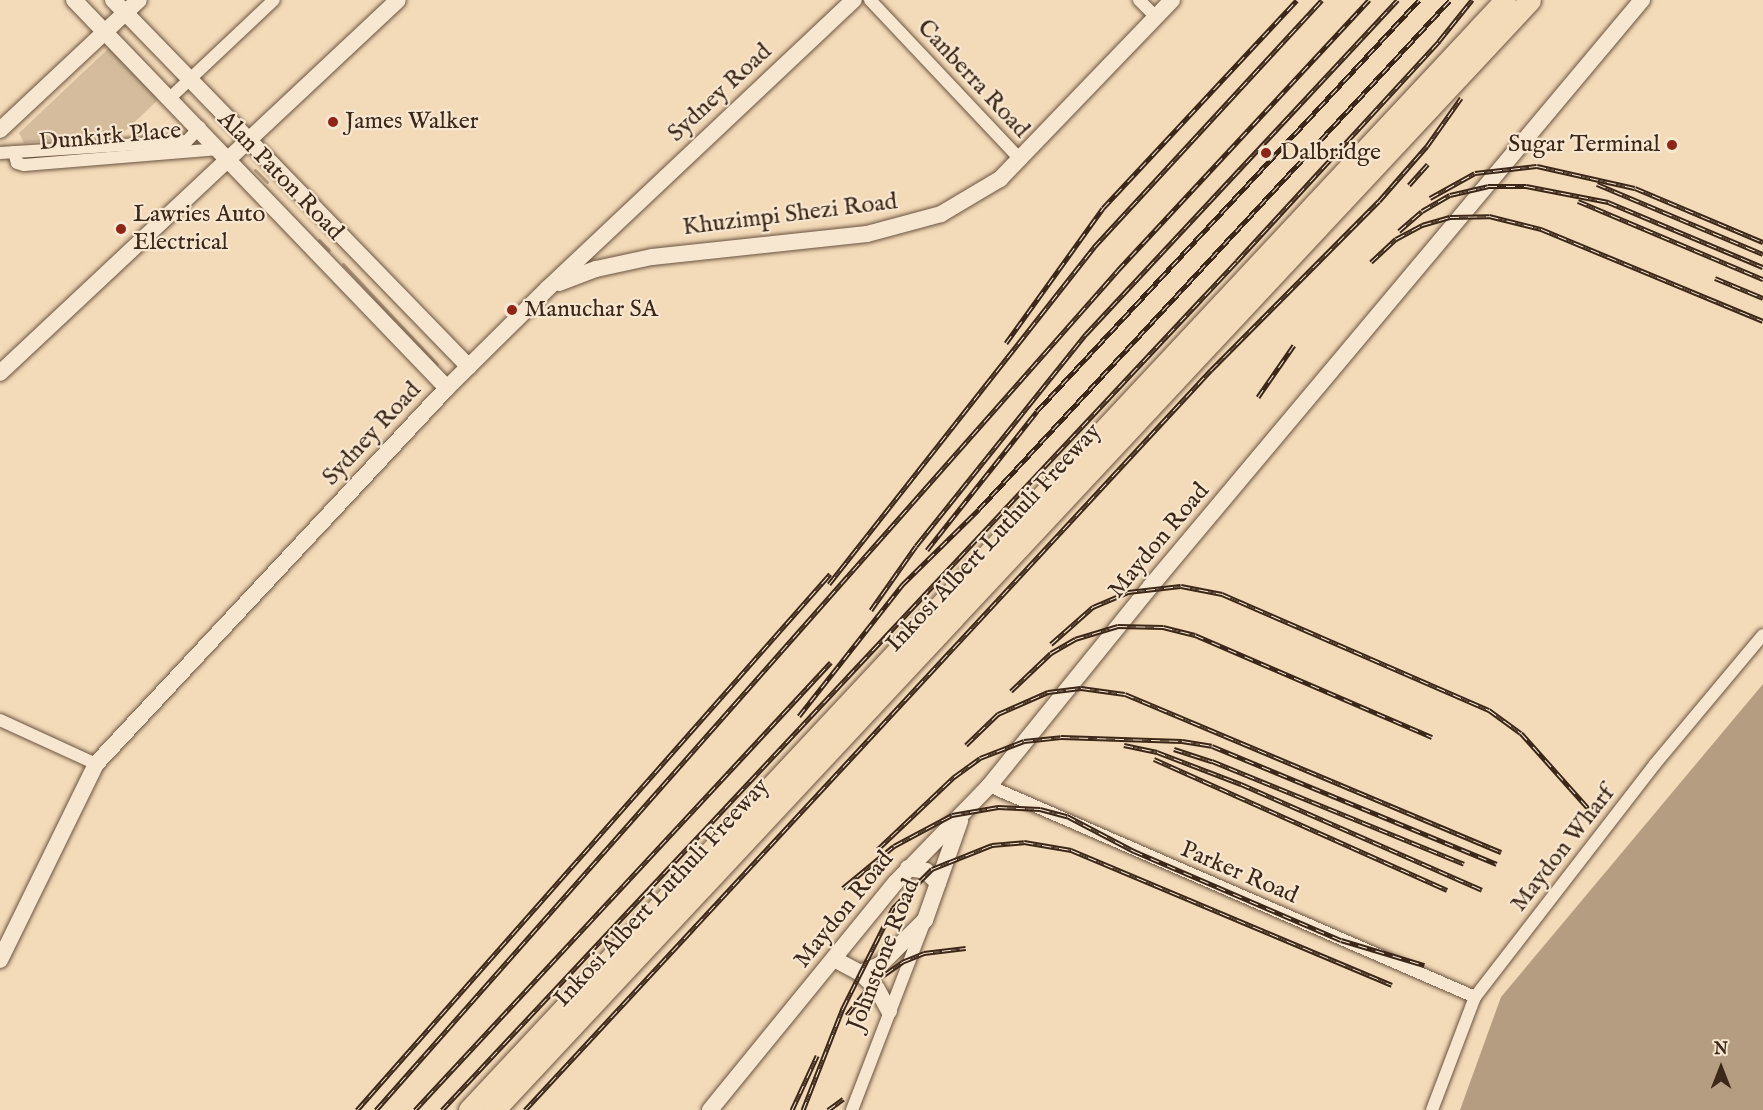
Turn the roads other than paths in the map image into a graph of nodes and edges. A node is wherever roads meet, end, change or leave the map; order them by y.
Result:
1 (74, 0) edge
2 (113, 0) edge
3 (139, 0) edge
4 (274, 0) edge
5 (398, 0) edge
6 (854, 0) edge
7 (870, 0) edge
8 (1139, 0) edge
9 (1172, 0) edge
10 (1505, 0) edge
11 (1530, 0) edge
12 (1642, 0) edge
13 (125, 13) junction
14 (1156, 17) junction
15 (105, 32) junction
16 (188, 81) junction
17 (171, 98) junction
18 (200, 127) junction
19 (0, 130) edge
20 (249, 140) junction
21 (114, 151) junction
22 (0, 153) edge
23 (224, 154) junction
24 (1021, 160) junction
25 (353, 248) junction
26 (334, 266) junction
27 (548, 288) junction
28 (469, 367) junction
29 (0, 373) edge
30 (447, 388) junction
31 (1763, 635) edge
32 (0, 720) edge
33 (96, 764) junction
34 (989, 786) junction
35 (961, 817) junction
36 (908, 868) junction
37 (938, 883) junction
38 (925, 920) junction
39 (834, 959) junction
40 (0, 960) edge
41 (860, 973) junction
42 (1474, 997) junction
43 (889, 1011) junction
44 (469, 1110) edge
45 (494, 1110) edge
46 (710, 1110) edge
47 (852, 1110) edge
48 (1432, 1110) edge

1 - 15 street, Alan Paton Road
2 - 13 street, Alan Paton Road
3 - 13 street
4 - 16 street
5 - 20 street
6 - 27 street, Sydney Road
7 - 24 street, Canberra Road
8 - 14 street
9 - 14 street, Khuzimpi Shezi Road
10 - 44 highway, Inkosi Albert Luthuli Freeway
11 - 45 highway, Inkosi Albert Luthuli Freeway
12 - 34 street, Maydon Road
13 - 15 street
13 - 16 street, Alan Paton Road
14 - 24 street, Khuzimpi Shezi Road
15 - 17 street, Alan Paton Road
15 - 19 street
16 - 17 street
16 - 20 street, Alan Paton Road
17 - 18 street, Alan Paton Road
18 - 21 street
18 - 23 street, Alan Paton Road
20 - 23 street
20 - 25 street, Alan Paton Road
21 - 22 street, Dunkirk Place
21 - 23 street, Dunkirk Place
23 - 26 street, Alan Paton Road
23 - 29 street
24 - 27 street, Khuzimpi Shezi Road
25 - 26 street
25 - 28 street, Alan Paton Road
26 - 30 street, Alan Paton Road
27 - 28 street, Sydney Road
28 - 30 street, Sydney Road
30 - 33 street, Sydney Road
31 - 42 street, Maydon Wharf
32 - 33 street
33 - 40 street, Sydney Road
34 - 35 street, Maydon Road
34 - 42 street, Parker Road
35 - 36 street, Maydon Road
35 - 37 street, Johnstone Road
36 - 37 street
36 - 39 street, Maydon Road
37 - 38 street, Johnstone Road
38 - 41 street
38 - 43 street, Johnstone Road
39 - 41 street
39 - 46 street, Maydon Road
41 - 43 street
42 - 48 street, Maydon Wharf
43 - 47 street, Johnstone Road

